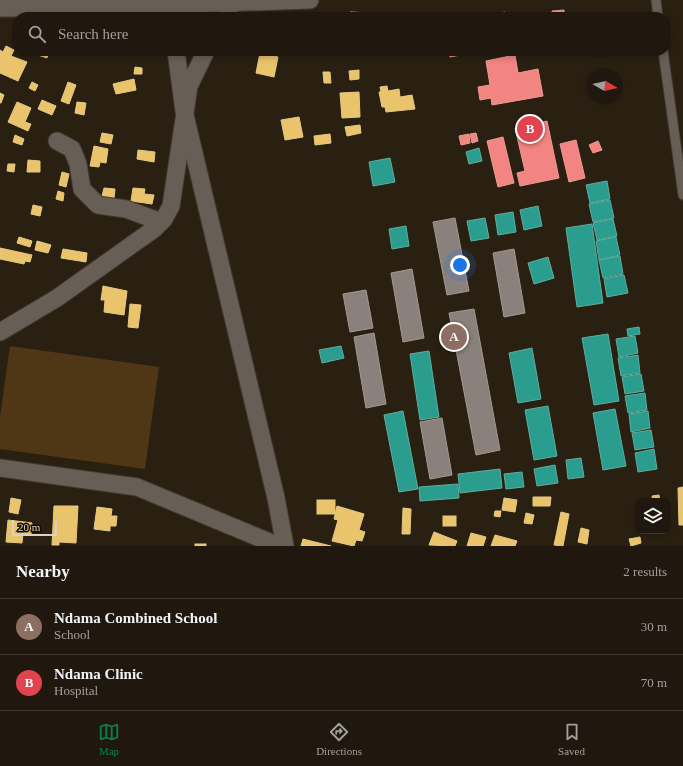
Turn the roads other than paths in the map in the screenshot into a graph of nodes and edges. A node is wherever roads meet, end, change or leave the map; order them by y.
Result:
1 (310, 0) edge
2 (656, 0) edge
3 (234, 2) junction
4 (170, 7) edge
5 (3, 10) edge
6 (228, 12) edge
7 (657, 12) edge
8 (177, 56) edge
9 (204, 56) edge
10 (664, 56) edge
11 (184, 111) junction
12 (57, 141) dead end
13 (683, 195) edge
14 (161, 222) junction
15 (0, 332) edge
16 (0, 468) edge
17 (278, 546) edge
18 (285, 546) edge

1 - 3 street
2 - 7 lane
3 - 4 street
3 - 6 street
4 - 5 street
8 - 11 street
9 - 11 street
10 - 13 lane
11 - 14 street
11 - 18 street
12 - 14 street
14 - 15 street
16 - 17 street

